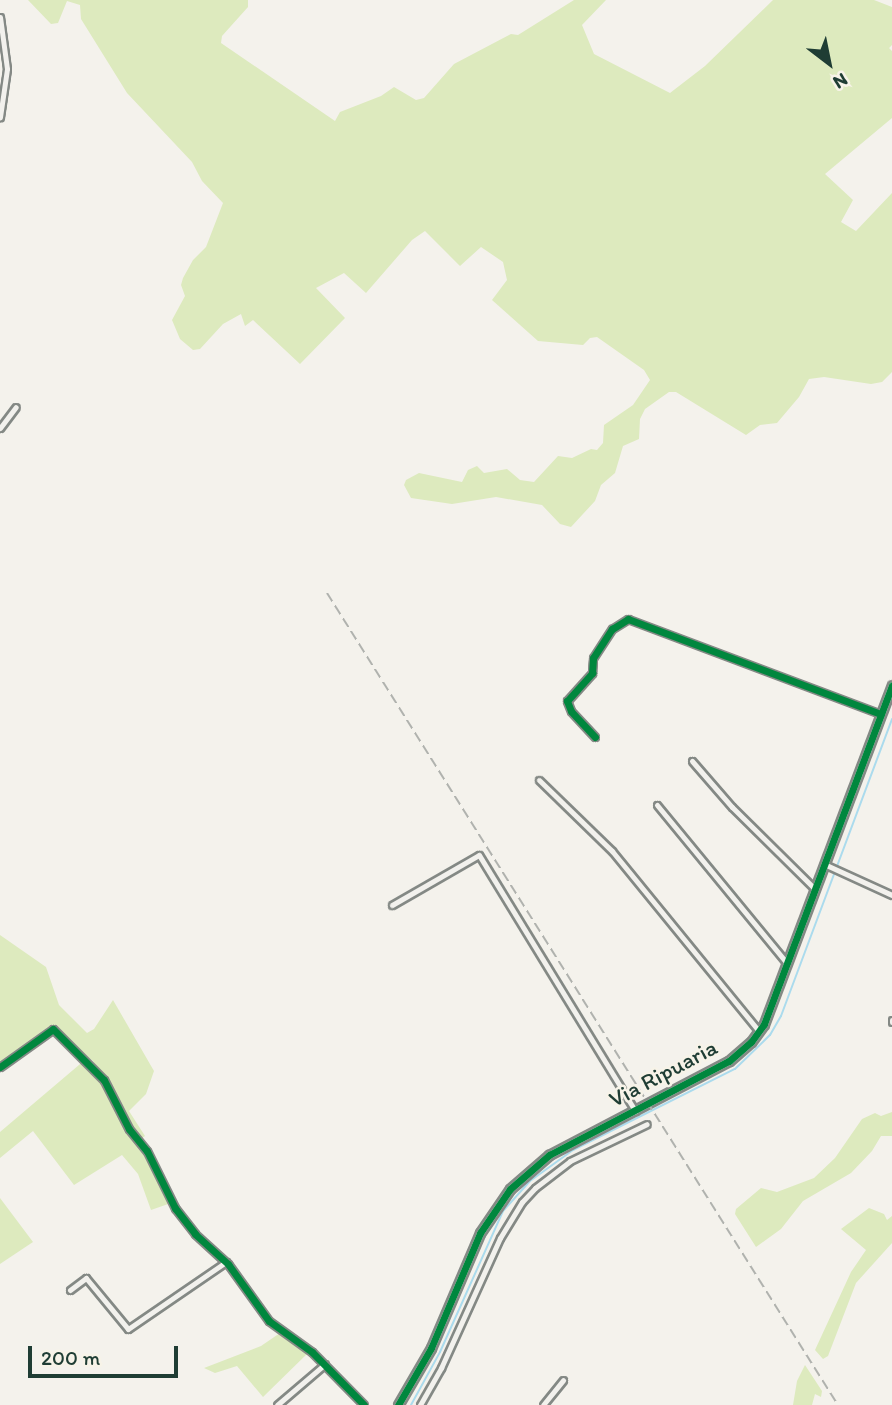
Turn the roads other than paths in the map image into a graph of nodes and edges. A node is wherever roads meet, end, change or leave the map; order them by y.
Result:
1 (0, 17) edge
2 (0, 117) edge
3 (16, 407) dead end
4 (0, 428) edge
5 (892, 685) edge
6 (881, 714) junction
7 (595, 737) dead end
8 (692, 761) dead end
9 (539, 780) dead end
10 (657, 805) dead end
11 (827, 864) junction
12 (815, 889) junction
13 (892, 895) edge
14 (392, 905) dead end
15 (787, 963) junction
16 (759, 1031) junction
17 (0, 1067) edge
18 (635, 1111) junction
19 (647, 1124) dead end
20 (226, 1262) junction
21 (71, 1290) dead end
22 (325, 1364) junction
23 (563, 1380) dead end
24 (277, 1405) edge
25 (364, 1405) edge
26 (398, 1405) edge
27 (420, 1405) edge
28 (542, 1405) edge

1 - 2 street
3 - 4 street
5 - 6 street, Via Ripuaria
6 - 7 street
6 - 11 street, Via Ripuaria
8 - 12 street
9 - 16 street
10 - 15 street
11 - 12 street, Via Ripuaria
11 - 13 street
12 - 15 street, Via Ripuaria
14 - 18 street
15 - 16 street, Via Ripuaria
16 - 18 street, Via Ripuaria
17 - 20 street
18 - 26 street, Via Ripuaria
19 - 27 street
20 - 21 street
20 - 22 street
22 - 24 street
22 - 25 street
23 - 28 street

